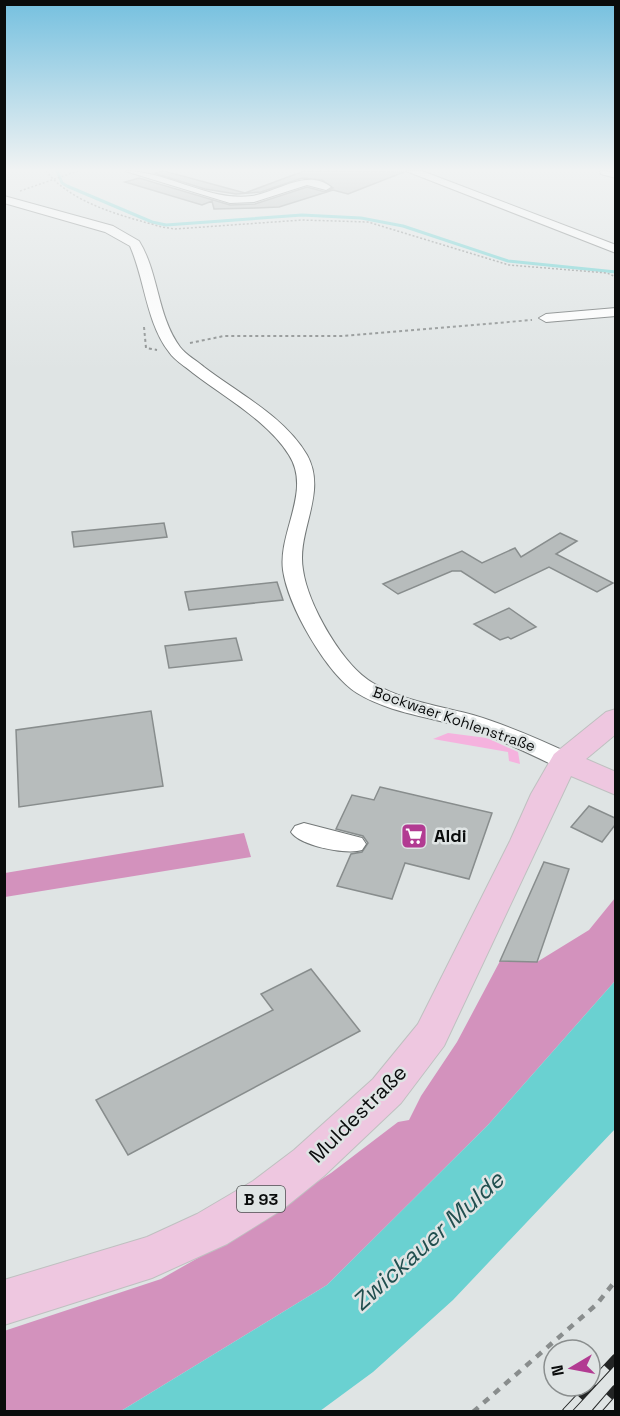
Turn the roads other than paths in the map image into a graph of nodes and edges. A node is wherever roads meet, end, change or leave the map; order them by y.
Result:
1 (123, 237) edge
2 (585, 237) edge
3 (615, 249) edge
4 (615, 312) edge
5 (546, 318) road end
6 (615, 718) edge
7 (565, 761) junction
8 (615, 785) edge
9 (304, 831) dead end
10 (353, 844) dead end
11 (4, 1303) edge

1 - 7 street, Bockwaer Kohlenstraße
2 - 3 street
4 - 5 street
6 - 7 main road, Muldestraße / B 93
7 - 8 main road
7 - 11 main road, Muldestraße / B 93
9 - 10 street

